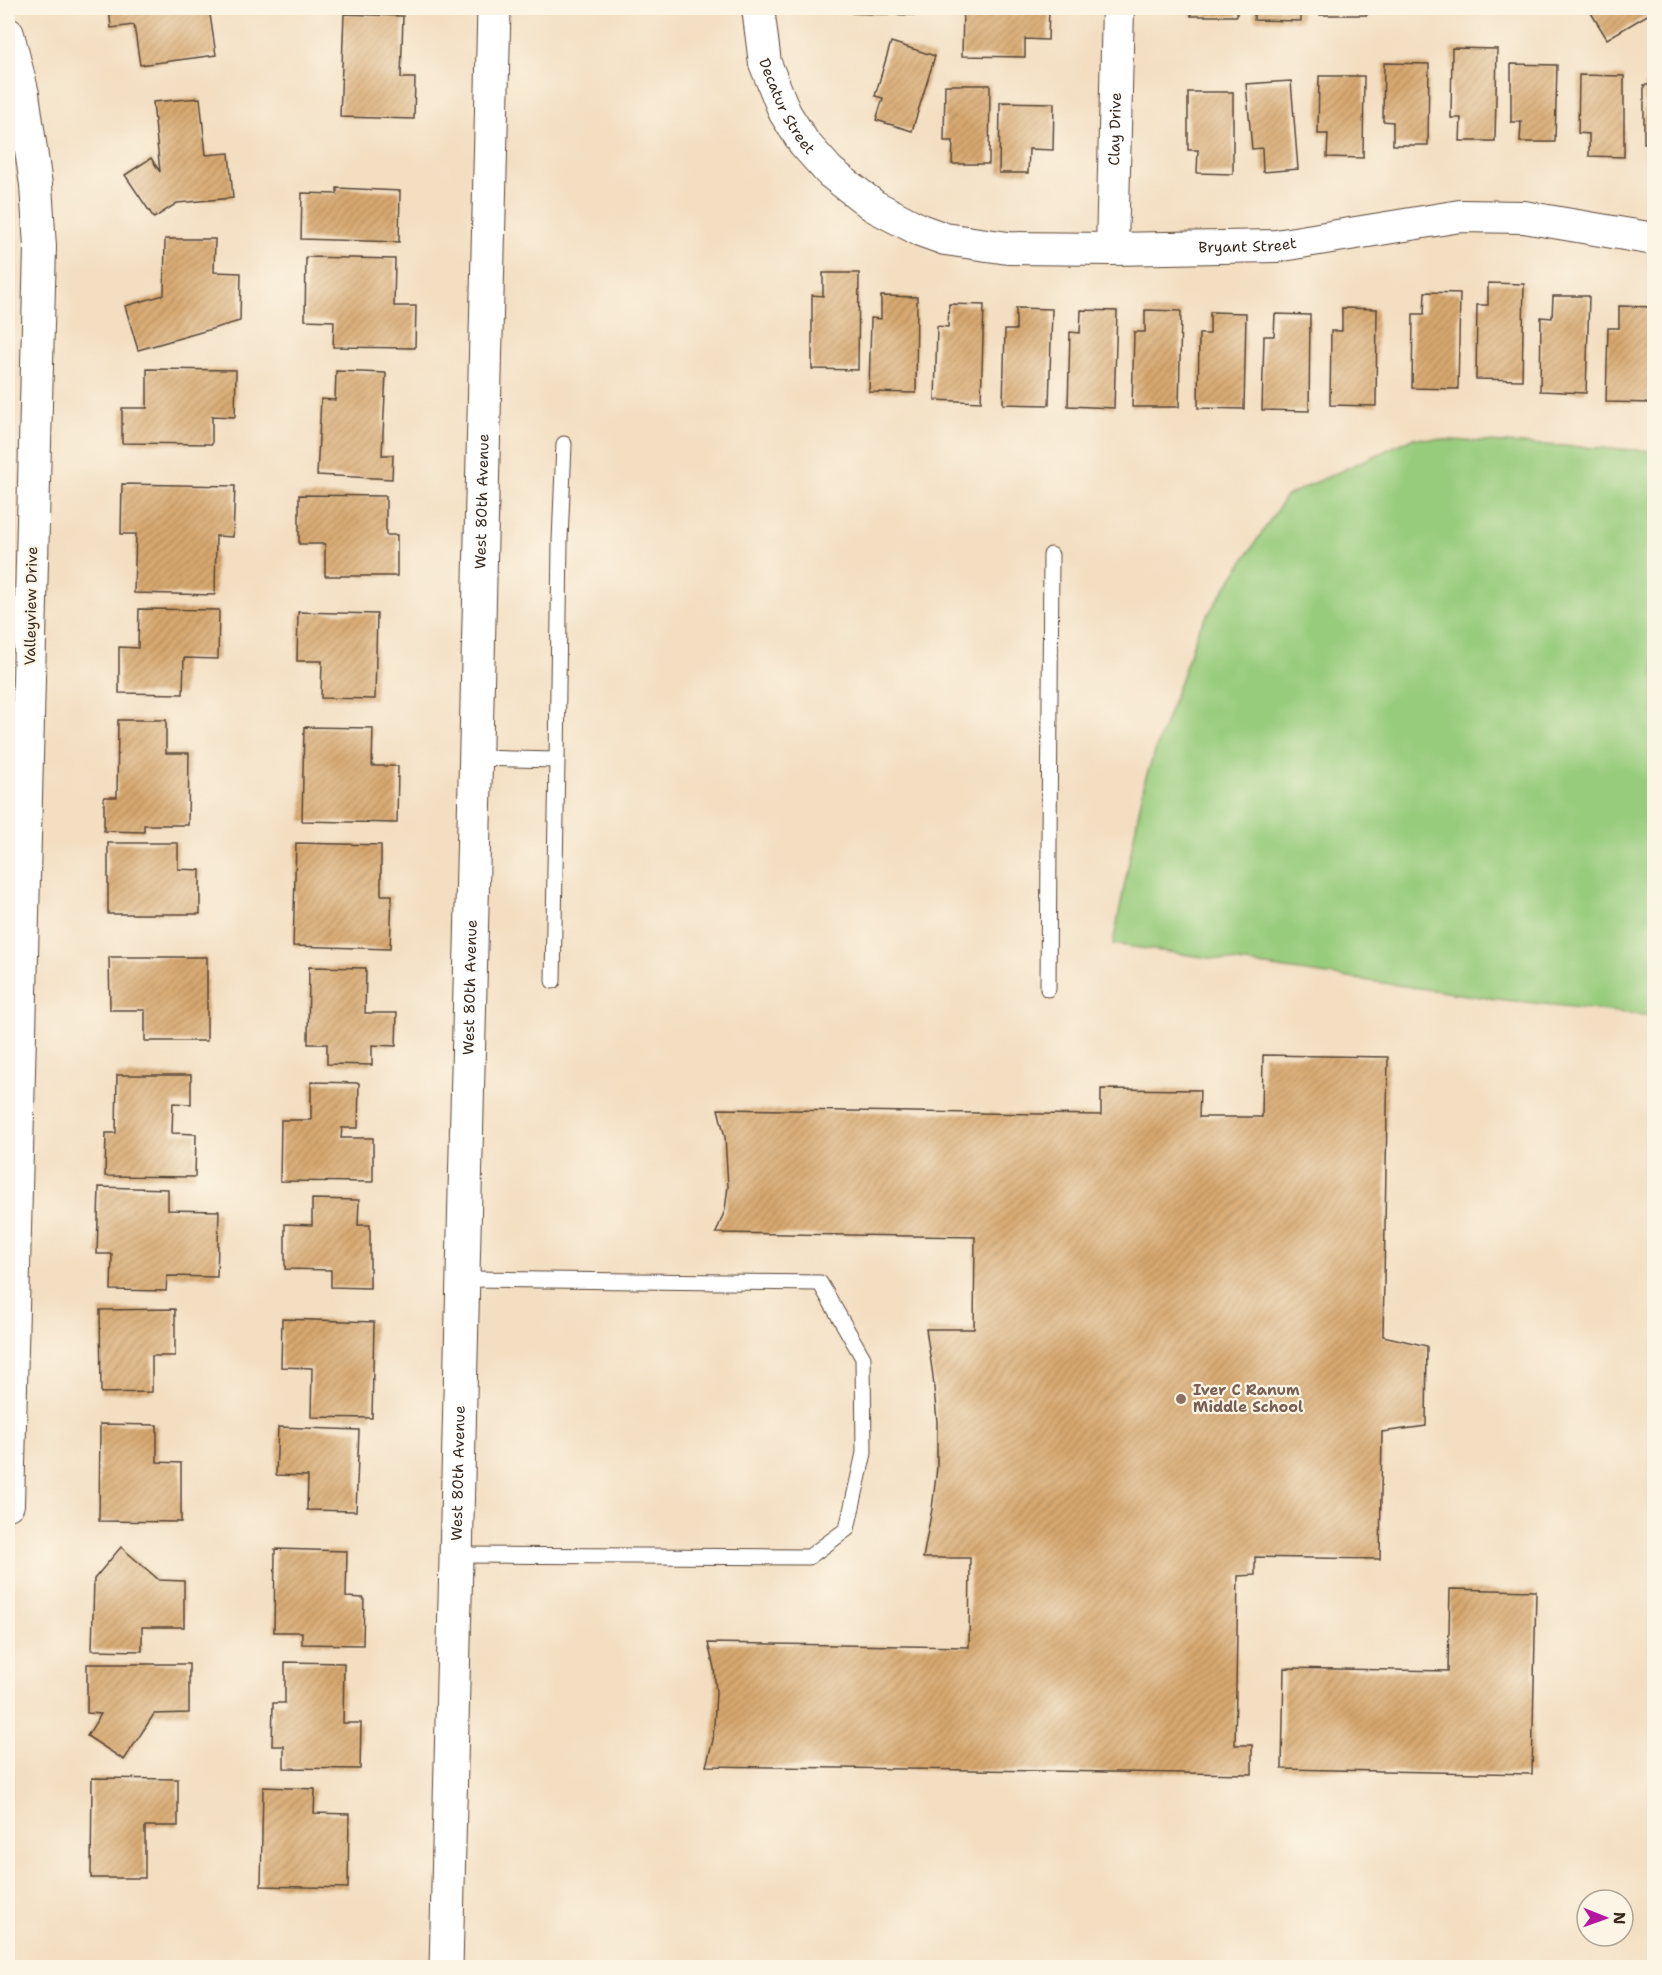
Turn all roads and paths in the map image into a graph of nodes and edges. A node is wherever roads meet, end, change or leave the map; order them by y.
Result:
1 (494, 8) edge
2 (758, 8) edge
3 (1118, 8) edge
4 (8, 34) edge
5 (850, 188) joint
6 (1654, 239) edge
7 (1112, 249) junction
8 (564, 444) dead end
9 (1051, 555) dead end
10 (476, 758) junction
11 (557, 760) junction
12 (553, 981) dead end
13 (1048, 989) dead end
14 (463, 1279) junction
15 (8, 1504) edge
16 (456, 1556) junction
17 (446, 1968) edge

1 - 10 street, West 80th Avenue
2 - 5 street, Decatur Street
3 - 7 street, Clay Drive
4 - 15 street, Valleyview Drive
5 - 7 street, Bryant Street
6 - 7 street, Bryant Street
8 - 11 lane
9 - 13 lane
10 - 11 lane
10 - 14 street, West 80th Avenue
11 - 12 lane
14 - 16 street, West 80th Avenue
14 - 16 lane
16 - 17 street, West 80th Avenue

